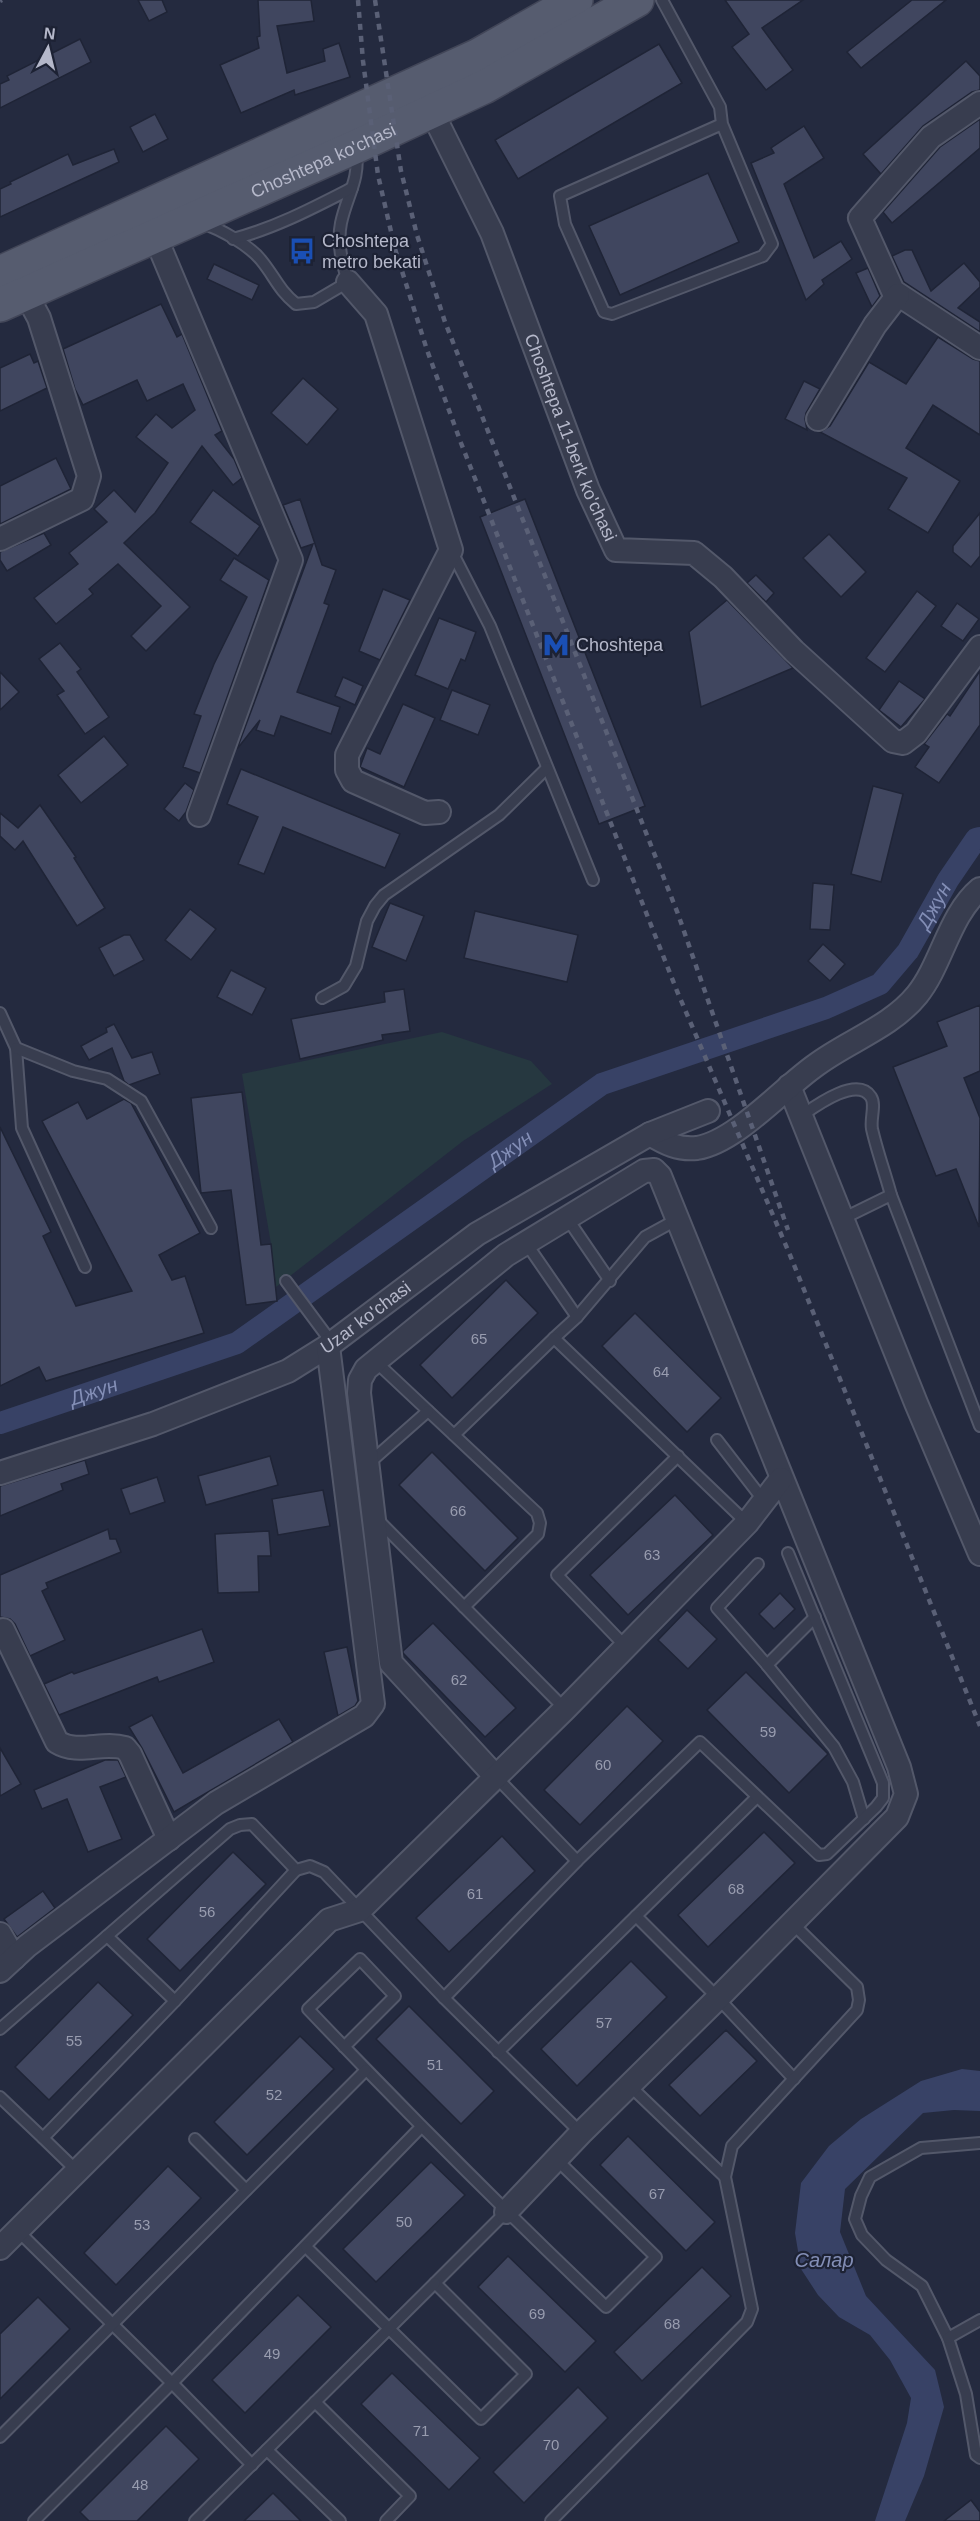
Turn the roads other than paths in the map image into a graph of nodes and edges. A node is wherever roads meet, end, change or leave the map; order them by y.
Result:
1 (576, 0) edge
2 (637, 0) edge
3 (662, 0) edge
4 (980, 103) edge
5 (432, 112) junction
6 (722, 124) junction
7 (355, 147) junction
8 (352, 188) junction
9 (191, 219) junction
10 (155, 236) junction
11 (233, 239) junction
12 (0, 273) edge
13 (348, 282) junction
14 (898, 295) junction
15 (13, 300) edge
16 (980, 348) edge
17 (818, 419) dead end
18 (0, 539) edge
19 (451, 550) junction
20 (980, 647) edge
21 (547, 768) junction
22 (439, 812) dead end
23 (199, 815) dead end
24 (593, 880) dead end
25 (980, 889) edge
26 (322, 998) dead end
27 (0, 1013) edge
28 (16, 1048) junction
29 (789, 1086) junction
30 (708, 1111) dead end
31 (801, 1116) junction
32 (653, 1137) junction
33 (654, 1170) junction
34 (891, 1195) junction
35 (567, 1218) junction
36 (842, 1219) junction
37 (676, 1220) junction
38 (211, 1228) dead end
39 (526, 1242) junction
40 (85, 1267) dead end
41 (285, 1281) dead end
42 (610, 1281) junction
43 (577, 1317) junction
44 (554, 1338) junction
45 (328, 1340) junction
46 (375, 1362) junction
47 (428, 1411) junction
48 (980, 1426) edge
49 (454, 1435) junction
50 (717, 1440) dead end
51 (678, 1456) junction
52 (367, 1464) junction
53 (0, 1473) edge
54 (782, 1479) junction
55 (764, 1501) junction
56 (374, 1516) junction
57 (974, 1520) edge
58 (747, 1522) junction
59 (788, 1552) dead end
60 (980, 1554) edge
61 (758, 1564) dead end
62 (464, 1607) junction
63 (815, 1617) junction
64 (3, 1630) dead end
65 (627, 1647) junction
66 (767, 1665) junction
67 (565, 1709) junction
68 (496, 1777) junction
69 (757, 1797) junction
70 (864, 1819) junction
71 (169, 1839) junction
72 (577, 1861) junction
73 (296, 1870) junction
74 (360, 1910) junction
75 (636, 1916) junction
76 (791, 1922) junction
77 (0, 1934) edge
78 (107, 1936) junction
79 (7, 1964) edge
80 (444, 1998) junction
81 (718, 1998) junction
82 (175, 2001) junction
83 (0, 2029) edge
84 (344, 2047) junction
85 (498, 2052) junction
86 (366, 2070) junction
87 (794, 2079) junction
88 (629, 2085) junction
89 (0, 2097) edge
90 (421, 2127) junction
91 (581, 2133) junction
92 (43, 2138) junction
93 (195, 2139) dead end
94 (980, 2143) edge
95 (556, 2159) junction
96 (77, 2171) junction
97 (725, 2177) junction
98 (246, 2190) junction
99 (506, 2212) junction
100 (17, 2230) junction
101 (306, 2247) junction
102 (0, 2248) edge
103 (435, 2283) junction
104 (980, 2320) edge
105 (112, 2324) junction
106 (390, 2328) junction
107 (948, 2338) junction
108 (172, 2383) junction
109 (315, 2402) junction
110 (0, 2438) edge
111 (267, 2450) junction
112 (980, 2458) edge
113 (252, 2465) junction
114 (198, 2520) edge
115 (34, 2521) edge
116 (340, 2521) edge
117 (386, 2521) edge
118 (551, 2521) edge

1 - 12 main road, Choshtepa ko'chasi
2 - 5 main road, Choshtepa ko'chasi
3 - 6 lane
4 - 14 street
5 - 7 main road, Choshtepa ko'chasi
5 - 20 street, Choshtepa 11-berk ko'chasi
6 - 6 lane
7 - 8 lane
7 - 9 main road, Choshtepa ko'chasi
8 - 11 lane
8 - 13 lane
9 - 10 main road, Choshtepa ko'chasi
9 - 11 lane
10 - 15 main road, Choshtepa ko'chasi
10 - 23 street
11 - 13 lane
13 - 19 street
14 - 16 street
14 - 17 street
15 - 18 street
19 - 21 lane
19 - 22 street
21 - 24 lane
21 - 26 lane
25 - 29 street
27 - 28 lane
28 - 38 lane
28 - 40 lane
29 - 31 street
29 - 32 street
30 - 32 street, Uzar ko'chasi
31 - 34 lane
31 - 36 street
32 - 33 street
32 - 45 street, Uzar ko'chasi
33 - 35 street
33 - 37 street
34 - 36 lane
34 - 48 lane
35 - 39 street
35 - 42 lane
36 - 57 street
37 - 42 lane
37 - 54 street
39 - 43 lane
39 - 46 street
41 - 45 lane
42 - 43 lane
43 - 44 lane
44 - 49 lane
44 - 51 lane
45 - 53 street, Uzar ko'chasi
45 - 71 street
46 - 47 lane
46 - 52 street
47 - 49 lane
47 - 52 lane
49 - 62 lane
50 - 55 lane
51 - 58 lane
51 - 65 lane
52 - 56 street
54 - 55 street
54 - 76 street
55 - 58 street
56 - 62 lane
56 - 68 street
57 - 60 street
58 - 65 street
59 - 63 lane
61 - 66 lane
62 - 67 lane
63 - 66 lane
63 - 70 lane
64 - 71 street
65 - 67 street
66 - 70 lane
67 - 68 street
68 - 72 lane
68 - 74 street
69 - 70 lane
69 - 72 lane
69 - 75 lane
71 - 79 street
72 - 80 lane
73 - 74 lane
73 - 78 lane
73 - 82 lane
74 - 80 lane
74 - 96 street
75 - 81 lane
75 - 85 lane
76 - 81 street
76 - 87 lane
77 - 79 street
78 - 82 lane
78 - 83 lane
80 - 85 lane
81 - 87 lane
81 - 88 street
82 - 92 lane
84 - 84 lane
84 - 86 lane
85 - 91 lane
86 - 90 lane
86 - 98 lane
87 - 97 lane
88 - 91 street
88 - 97 lane
89 - 92 lane
90 - 99 lane
90 - 101 lane
91 - 95 street
92 - 96 lane
93 - 98 lane
94 - 107 lane
95 - 99 street
95 - 99 lane
96 - 100 street
97 - 118 lane
98 - 105 lane
99 - 103 lane
100 - 102 street
100 - 105 lane
101 - 106 lane
101 - 108 lane
103 - 106 lane
103 - 106 lane
104 - 107 lane
105 - 108 lane
105 - 110 lane
106 - 109 lane
107 - 112 lane
108 - 113 lane
108 - 115 lane
109 - 111 lane
109 - 117 lane
111 - 113 lane
111 - 116 lane
113 - 114 lane

